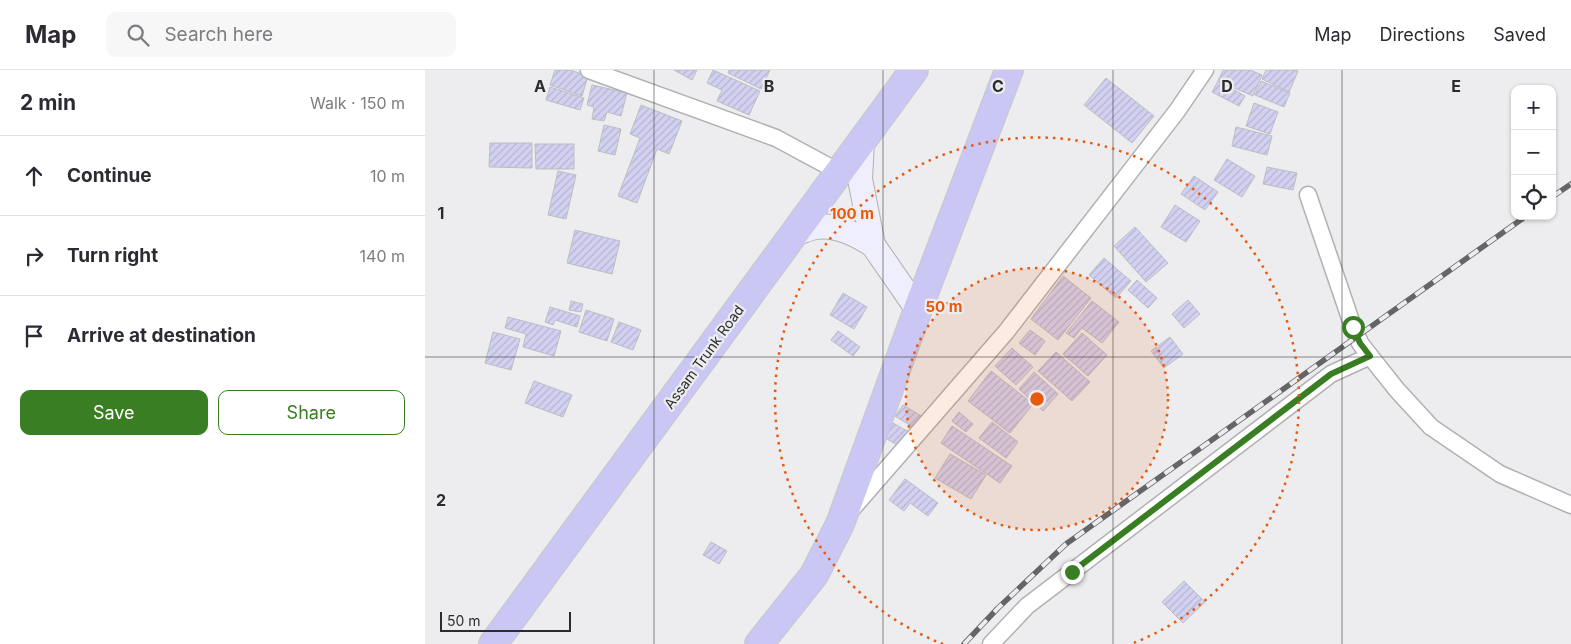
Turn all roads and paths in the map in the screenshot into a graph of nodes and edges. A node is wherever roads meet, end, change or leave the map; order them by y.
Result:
1 (589, 70) edge
2 (914, 70) edge
3 (1009, 70) edge
4 (1205, 70) edge
5 (862, 140) junction
6 (839, 172) junction
7 (1308, 195) dead end
8 (793, 234) junction
9 (873, 245) junction
10 (918, 310) junction
11 (1370, 356) junction
12 (1571, 505) edge
13 (839, 524) junction
14 (493, 644) edge
15 (759, 644) edge
16 (991, 644) edge

1 - 6 street
2 - 5 highway, Assam Trunk Road
3 - 10 highway
4 - 13 street
5 - 6 highway, Assam Trunk Road
5 - 9 street
6 - 8 highway, Assam Trunk Road
7 - 11 street
8 - 9 street
8 - 14 highway, Assam Trunk Road
9 - 10 street
10 - 13 highway
11 - 12 street
11 - 16 street
13 - 15 highway

